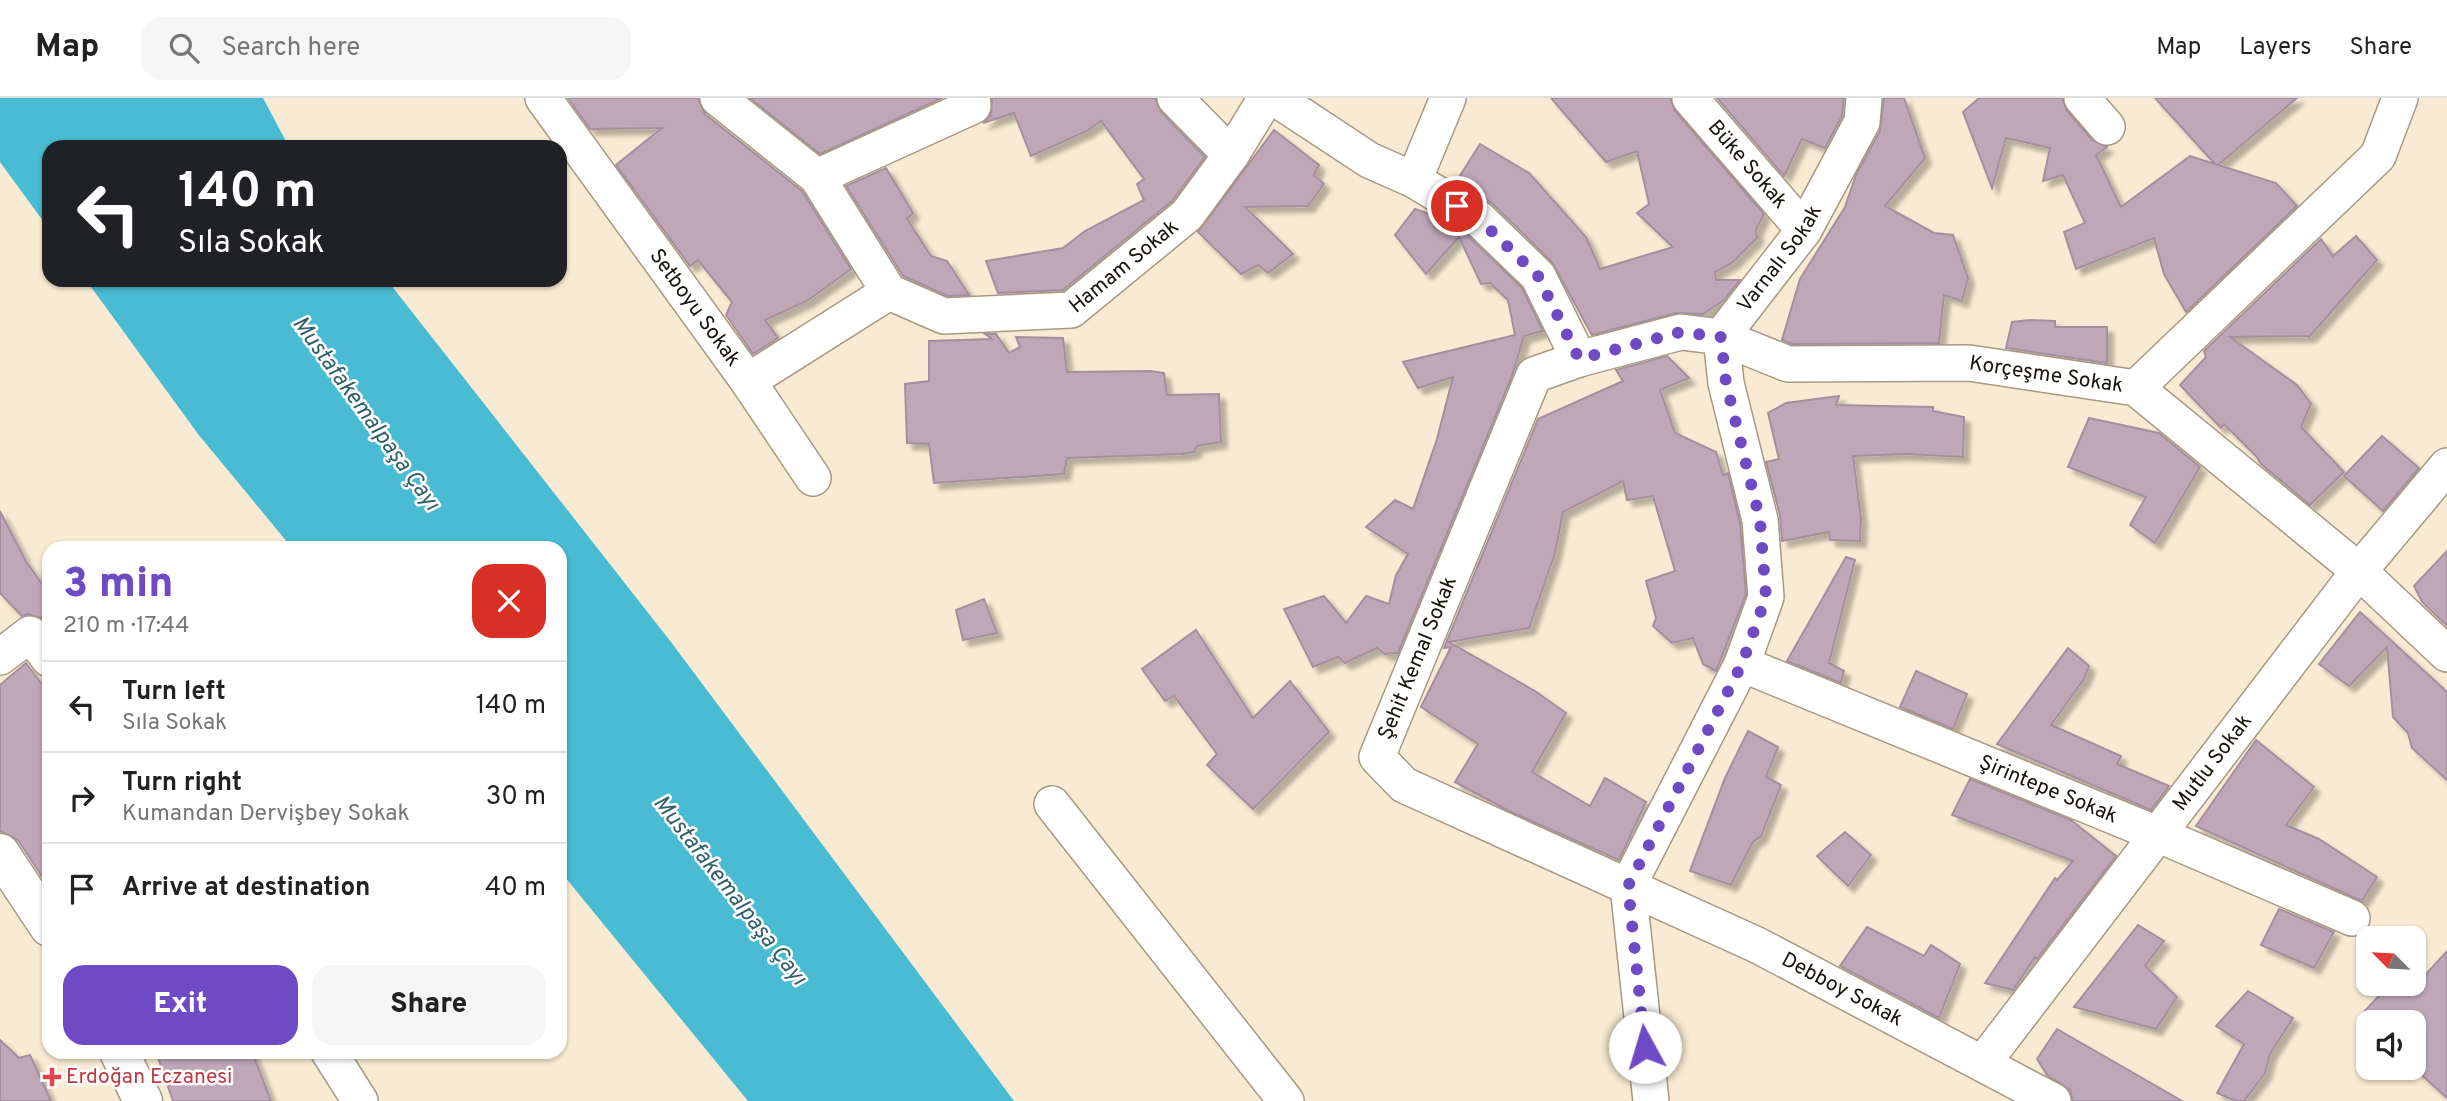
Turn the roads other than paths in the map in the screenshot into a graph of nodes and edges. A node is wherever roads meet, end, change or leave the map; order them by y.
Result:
1 (544, 98) edge
2 (718, 98) edge
3 (972, 98) edge
4 (1175, 98) edge
5 (1266, 98) edge
6 (1275, 98) edge
7 (1448, 98) edge
8 (1690, 98) edge
9 (1864, 98) edge
10 (2082, 98) edge
11 (2400, 98) edge
12 (2107, 127) dead end
13 (1231, 155) junction
14 (817, 177) junction
15 (1414, 180) junction
16 (1804, 230) junction
17 (889, 292) junction
18 (1721, 337) junction
19 (1579, 359) junction
20 (1534, 375) joint
21 (748, 381) junction
22 (2136, 388) junction
23 (2447, 467) edge
24 (813, 478) dead end
25 (2359, 571) junction
26 (39, 646) edge
27 (2447, 654) edge
28 (0, 657) edge
29 (1742, 664) junction
30 (1052, 804) dead end
31 (2157, 834) junction
32 (0, 853) edge
33 (1628, 886) junction
34 (42, 916) edge
35 (2351, 918) dead end
36 (122, 1059) edge
37 (333, 1059) edge
38 (1983, 1063) junction
39 (143, 1101) edge
40 (360, 1101) edge
41 (1286, 1101) edge
42 (1651, 1101) edge
43 (2053, 1101) edge

1 - 21 street, Setboyu Sokak
2 - 14 street
3 - 14 street
4 - 13 street
5 - 13 street, Hamam Sokak
6 - 15 street
7 - 15 street
8 - 16 street, Büke Sokak
9 - 16 street, Varnalı Sokak
10 - 12 street
11 - 22 street
13 - 17 street, Hamam Sokak
14 - 17 street
15 - 19 street
16 - 18 street, Varnalı Sokak
17 - 21 street, Setboyu Sokak
18 - 19 street, Korçeşme Sokak
18 - 22 street, Korçeşme Sokak
18 - 29 street
19 - 20 street, Korçeşme Sokak
20 - 33 street, Şehit Kemal Sokak
21 - 24 street
22 - 25 street, Korçeşme Sokak
23 - 25 street, Mutlu Sokak
25 - 27 street, Korçeşme Sokak
25 - 31 street, Mutlu Sokak
26 - 28 street
29 - 31 street, Şirintepe Sokak
29 - 33 street
30 - 41 street
31 - 35 street, Şirintepe Sokak
31 - 38 street, Mutlu Sokak
32 - 34 main road
33 - 38 street, Debboy Sokak
33 - 42 street
36 - 39 main road
37 - 40 street
38 - 43 street, Debboy Sokak

